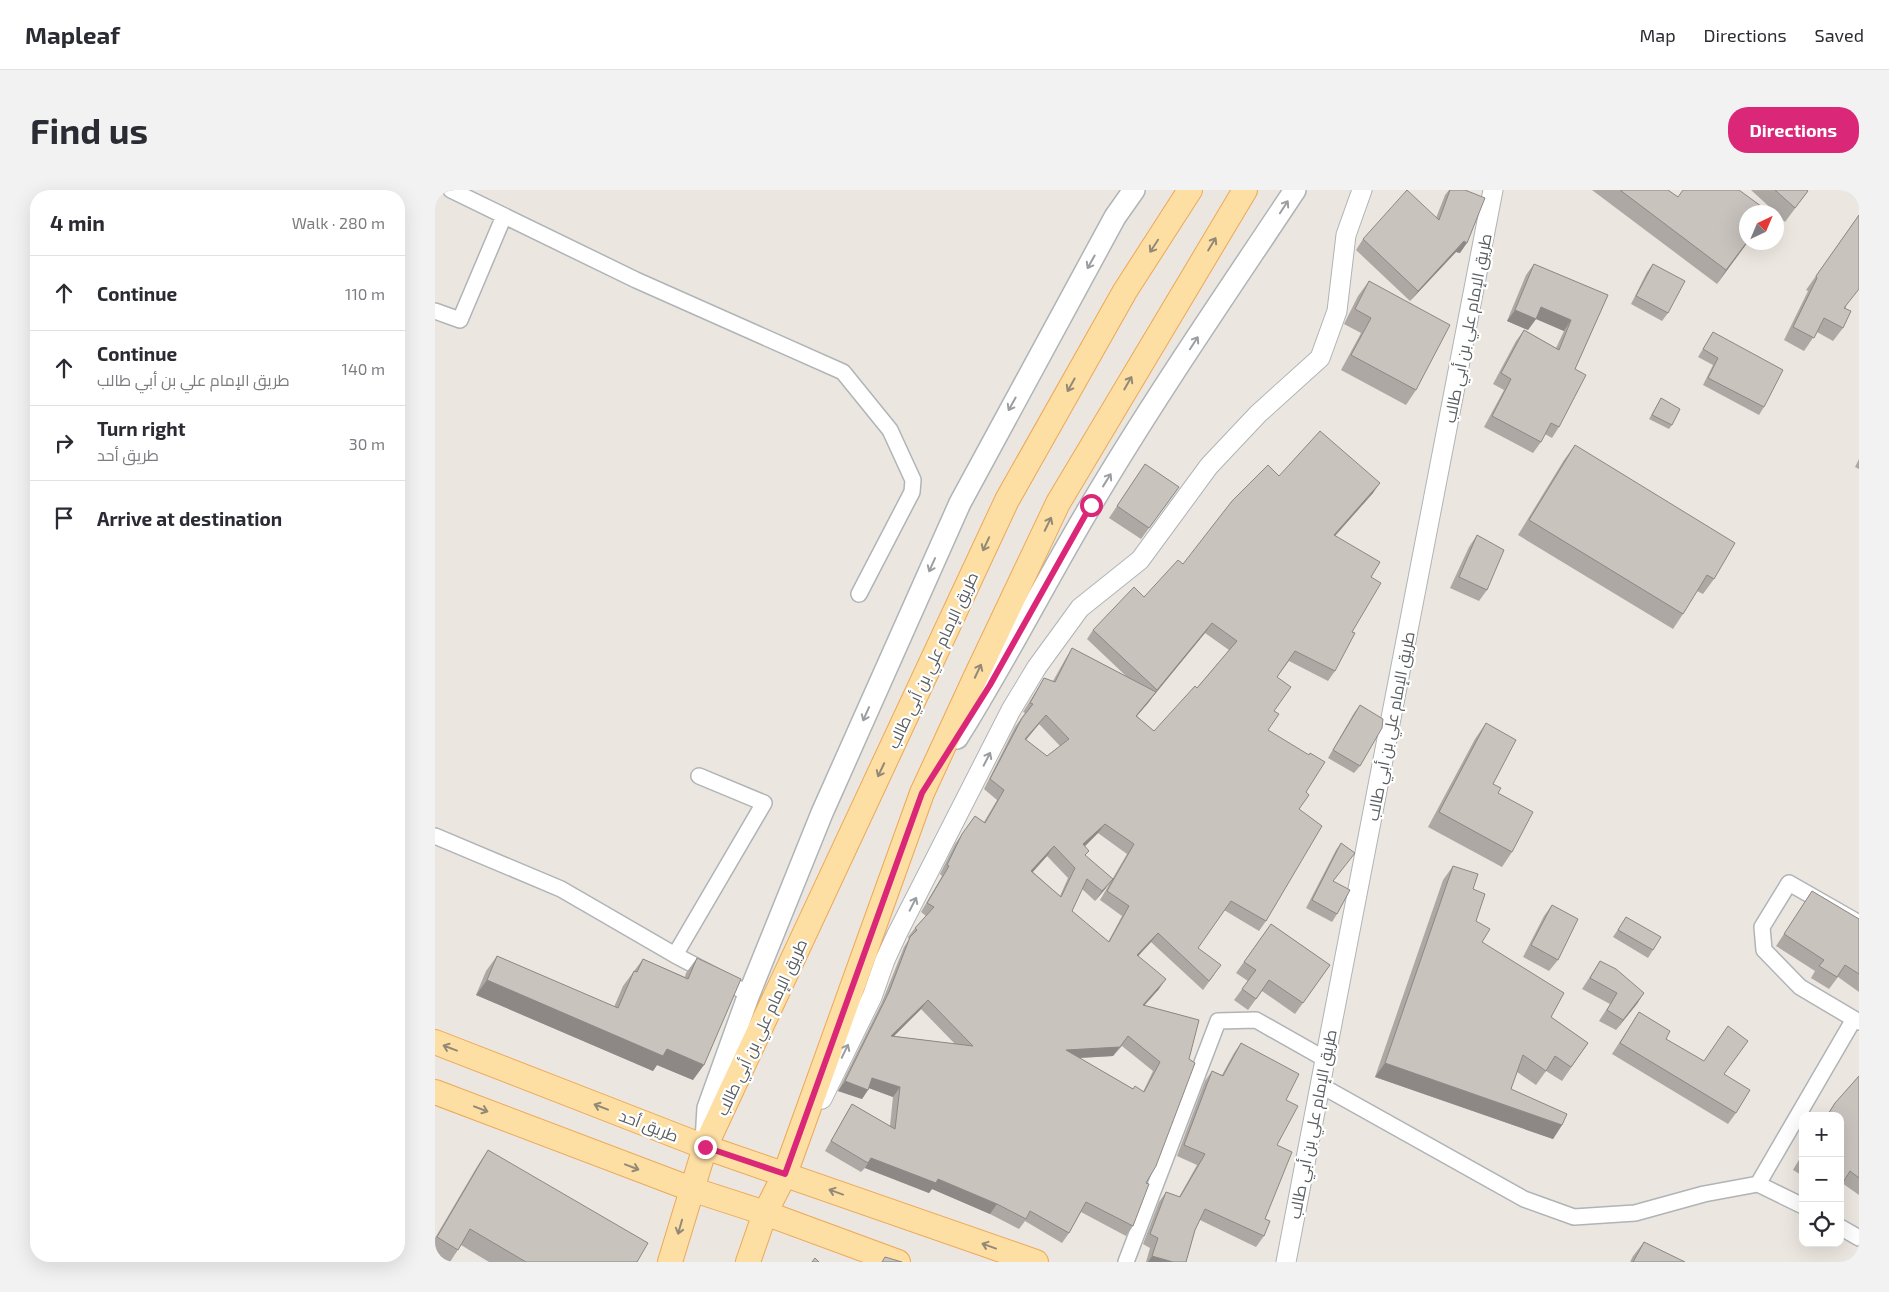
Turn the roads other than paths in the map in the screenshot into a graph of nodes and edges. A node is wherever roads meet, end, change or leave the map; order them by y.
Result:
1 (451, 190) edge
2 (1134, 190) edge
3 (1190, 190) edge
4 (1245, 190) edge
5 (1295, 190) edge
6 (1362, 190) edge
7 (1493, 190) edge
8 (504, 216) junction
9 (435, 311) edge
10 (859, 594) dead end
11 (699, 776) dead end
12 (922, 793) junction
13 (435, 836) edge
14 (1859, 923) edge
15 (675, 955) junction
16 (749, 994) junction
17 (1856, 1020) edge
18 (435, 1042) edge
19 (1325, 1059) junction
20 (1320, 1085) junction
21 (435, 1092) edge
22 (705, 1147) junction
23 (785, 1174) junction
24 (1758, 1184) junction
25 (691, 1189) junction
26 (1799, 1204) edge
27 (765, 1213) junction
28 (1844, 1229) edge
29 (1859, 1238) edge
30 (670, 1262) edge
31 (748, 1262) edge
32 (898, 1262) edge
33 (1036, 1262) edge
34 (1126, 1262) edge
35 (1286, 1262) edge

1 - 8 street
2 -> 16 main road
3 -> 22 main road, طريق الإمام علي بن أبي طالب
12 -> 4 main road
12 -> 5 main road
23 -> 6 street
7 - 19 street, طريق الإمام علي بن أبي طالب
8 - 9 street
8 - 10 street
11 - 15 street
12 - 23 main road
13 - 15 street
14 - 17 street
15 - 16 street
16 - 22 main road
17 - 24 street
22 -> 18 main road, طريق أحد
19 - 20 street, طريق الإمام علي بن أبي طالب
19 - 34 street
20 - 24 street
20 - 35 street, طريق الإمام علي بن أبي طالب
21 -> 25 main road
22 - 23 main road, طريق أحد
22 - 25 main road, طريق الإمام علي بن أبي طالب
23 - 27 main road
33 -> 23 main road, طريق أحد
24 - 26 street
25 - 27 main road
25 -> 30 main road, طريق الإمام علي بن أبي طالب
27 - 31 main road
27 - 32 main road
28 - 29 street

